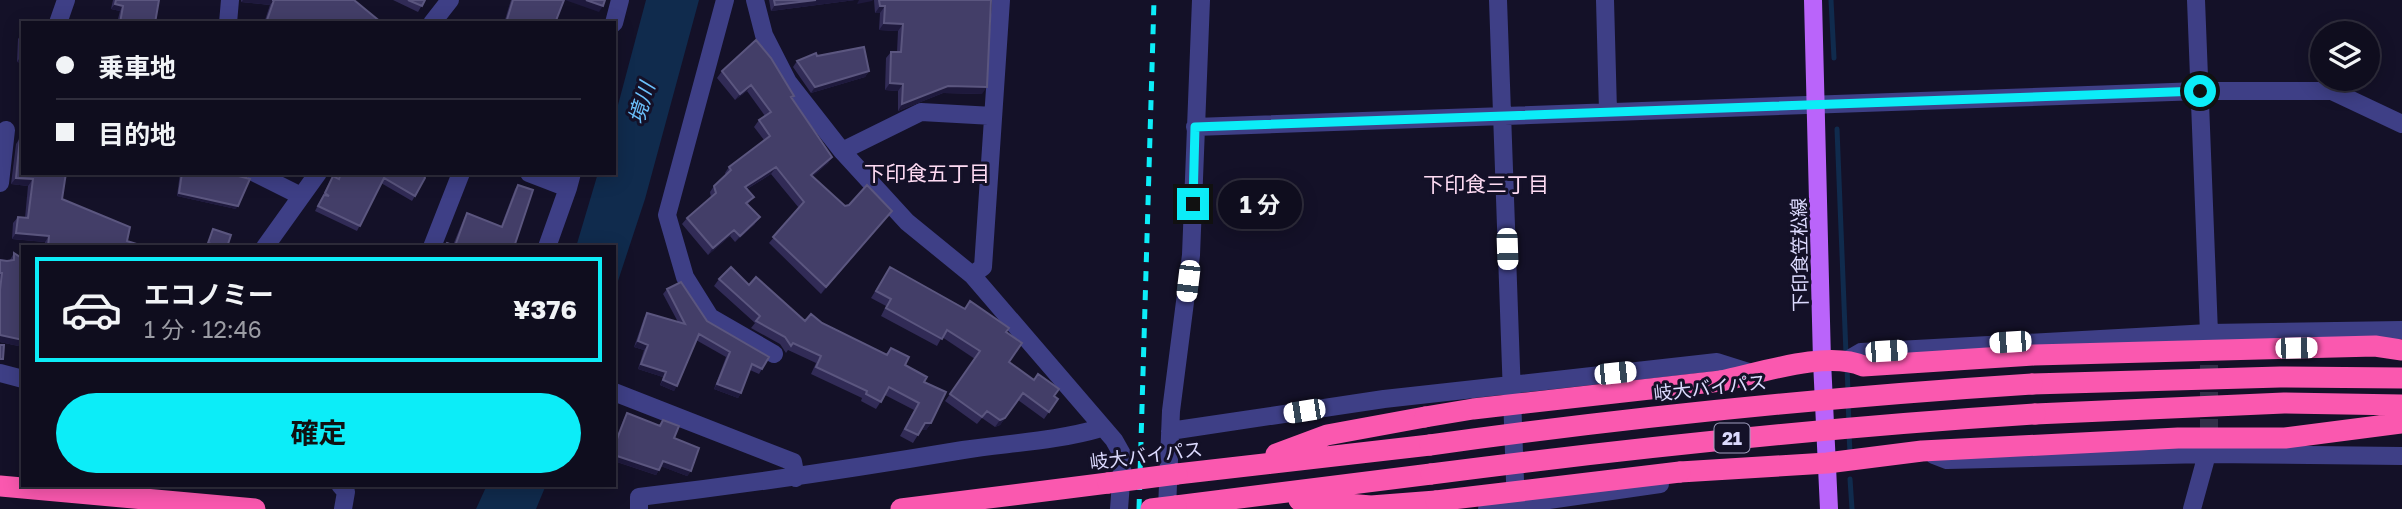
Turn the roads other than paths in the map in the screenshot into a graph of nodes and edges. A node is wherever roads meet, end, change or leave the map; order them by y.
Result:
1 (66, 0) edge
2 (230, 0) edge
3 (450, 0) edge
4 (620, 0) edge
5 (725, 0) edge
6 (755, 0) edge
7 (1002, 0) edge
8 (1201, 0) edge
9 (1498, 0) edge
10 (1605, 0) edge
11 (1813, 0) edge
12 (2196, 0) edge
13 (59, 21) edge
14 (228, 21) edge
15 (434, 21) edge
16 (615, 21) edge
17 (2200, 91) junction
18 (1817, 104) junction
19 (1608, 111) junction
20 (1502, 115) junction
21 (993, 116) junction
22 (2402, 124) edge
23 (1195, 127) junction
24 (10, 131) edge
25 (842, 151) junction
26 (259, 175) edge
27 (317, 175) edge
28 (460, 175) edge
29 (541, 175) edge
30 (570, 180) edge
31 (0, 183) edge
32 (301, 196) junction
33 (266, 245) edge
34 (433, 245) edge
35 (548, 245) edge
36 (972, 275) junction
37 (2402, 330) edge
38 (2209, 333) junction
39 (2402, 350) edge
40 (774, 354) dead end
41 (1849, 359) junction
42 (1822, 361) junction
43 (0, 373) edge
44 (1755, 374) junction
45 (21, 378) edge
46 (2402, 378) edge
47 (1512, 384) junction
48 (616, 393) edge
49 (2402, 405) edge
50 (2402, 424) edge
51 (1101, 428) junction
52 (1170, 431) junction
53 (1922, 450) junction
54 (2208, 450) junction
55 (2402, 456) edge
56 (1827, 463) junction
57 (1247, 464) junction
58 (1735, 469) junction
59 (796, 478) junction
60 (0, 486) edge
61 (342, 487) edge
62 (1255, 496) junction
63 (1172, 507) edge
64 (1516, 507) edge
65 (255, 509) edge
66 (343, 509) edge
67 (639, 509) edge
68 (901, 509) edge
69 (1119, 509) edge
70 (1151, 509) edge
71 (1487, 509) edge
72 (1829, 509) edge
73 (2192, 509) edge

1 - 13 street
2 - 14 street
3 - 15 street
4 - 16 street
5 - 40 street
6 - 25 street
7 - 21 street
8 - 23 street
9 - 20 street
10 - 19 street
11 - 18 main road, 下印食笠松線
12 - 17 street
17 - 18 street
17 - 22 street
17 - 38 street
18 - 19 street
18 - 42 main road, 下印食笠松線
19 - 20 street
20 - 23 street
20 - 47 street
21 - 25 street
21 - 36 street
23 - 52 street
24 - 31 street
25 - 36 street
26 - 32 street
27 - 32 street
28 - 34 street
29 - 30 street
30 - 35 street
32 - 33 street
36 - 51 street
37 - 38 street
38 - 41 street
39 - 41 highway, 21
41 - 42 highway, 21
42 - 44 highway, 21
42 - 56 main road, 下印食笠松線
43 - 45 street
44 - 47 street
44 - 57 highway, 21, bridge
46 - 57 highway, 岐大バイパス / 21, bridge
47 - 52 street
47 - 64 street
48 - 59 street
49 - 62 highway, 21, bridge
50 - 53 highway, 21
51 - 59 street
51 - 69 street
52 - 63 street
53 - 54 street
53 - 56 highway, 21
54 - 55 street
54 - 73 street
56 - 58 highway, 21
56 - 72 main road, 下印食笠松線
57 - 68 highway, 岐大バイパス / 21, bridge
58 - 62 highway, 21, bridge
58 - 64 street
59 - 67 street
60 - 65 highway
61 - 66 street
62 - 63 highway, 21
63 - 70 highway, 21, bridge
64 - 71 street

